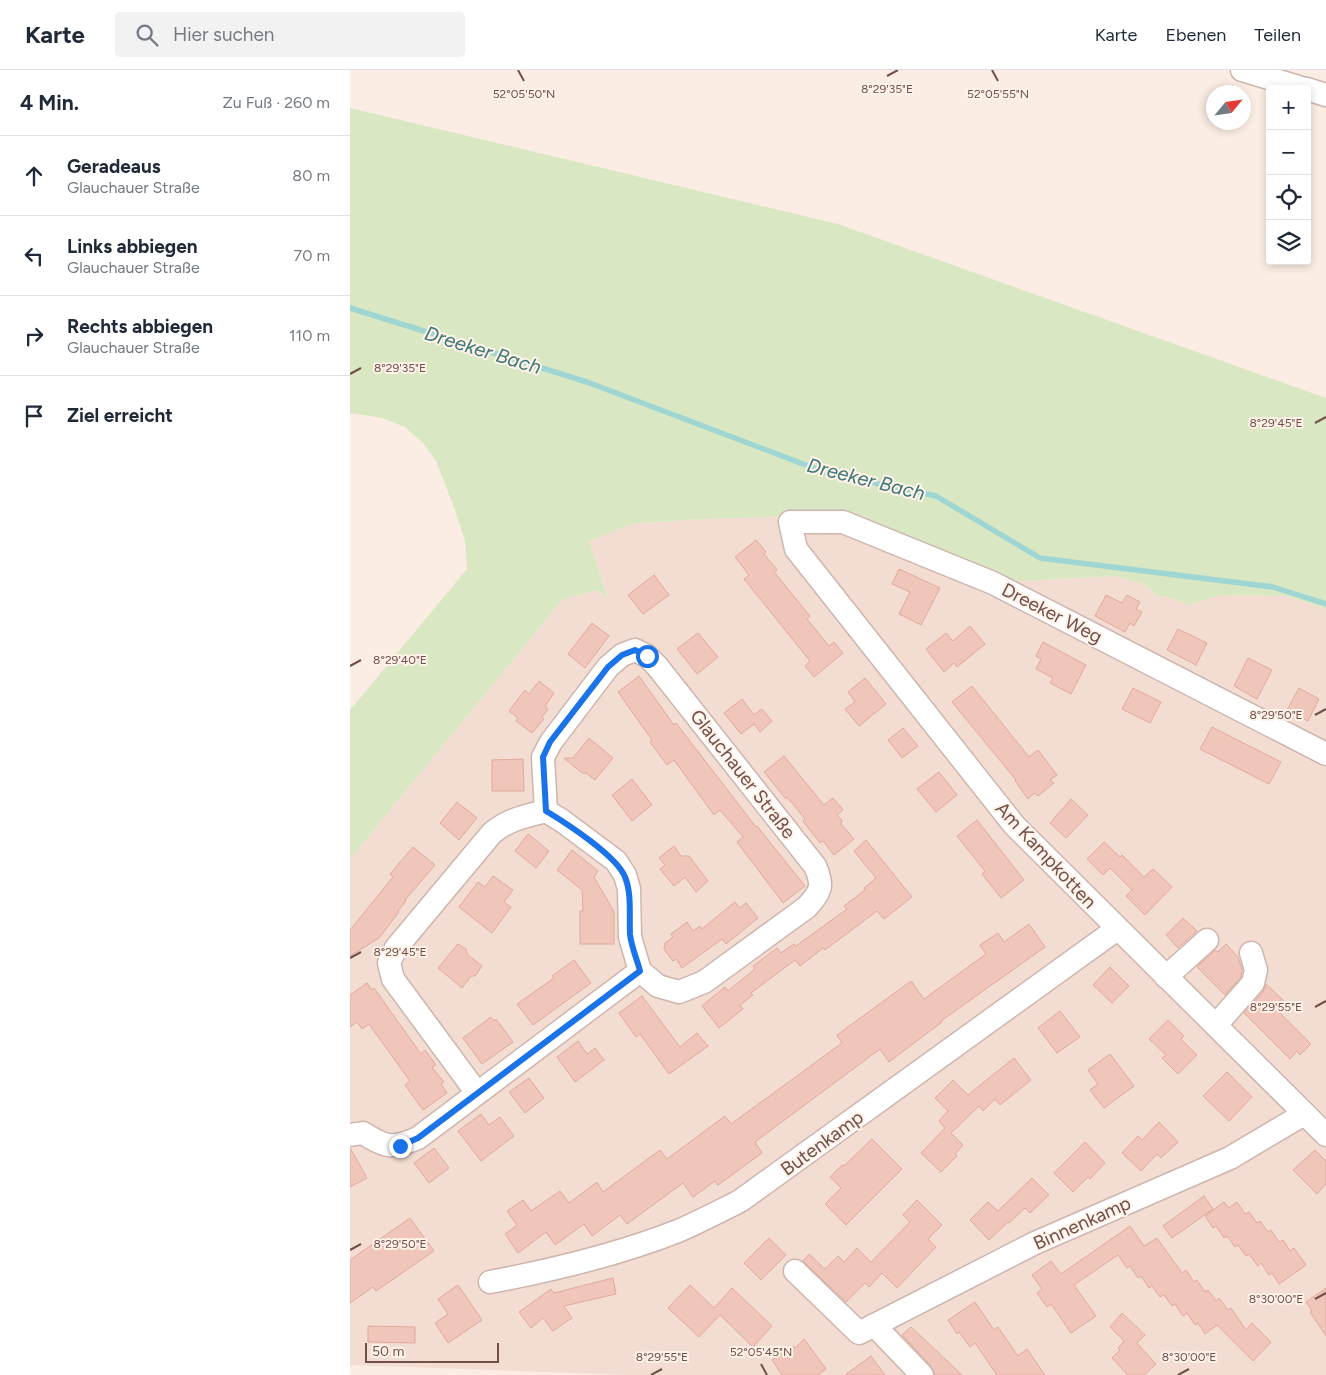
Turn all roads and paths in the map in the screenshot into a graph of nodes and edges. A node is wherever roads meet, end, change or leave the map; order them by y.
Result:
1 (1242, 70) edge
2 (1293, 85) edge
3 (1311, 90) edge
4 (1326, 95) edge
5 (796, 549) joint
6 (1326, 754) edge
7 (546, 811) junction
8 (1117, 929) junction
9 (1207, 940) dead end
10 (1251, 953) dead end
11 (640, 971) junction
12 (1166, 978) junction
13 (1216, 1025) junction
14 (477, 1094) junction
15 (1304, 1114) junction
16 (350, 1135) edge
17 (1326, 1135) edge
18 (795, 1271) dead end
19 (490, 1282) dead end
20 (867, 1329) junction
21 (922, 1375) edge

1 - 2 street
3 - 4 street
5 - 6 street, Dreeker Weg
5 - 8 street, Am Kampkotten
7 - 11 street
7 - 11 street, Glauchauer Straße
7 - 14 street
8 - 12 street, Am Kampkotten
8 - 19 street, Butenkamp
9 - 12 street
10 - 13 street
11 - 14 street
12 - 13 street, Am Kampkotten
13 - 15 street, Am Kampkotten
14 - 16 street
15 - 17 street, Am Kampkotten
15 - 20 street, Binnenkamp
18 - 20 street
20 - 21 street

